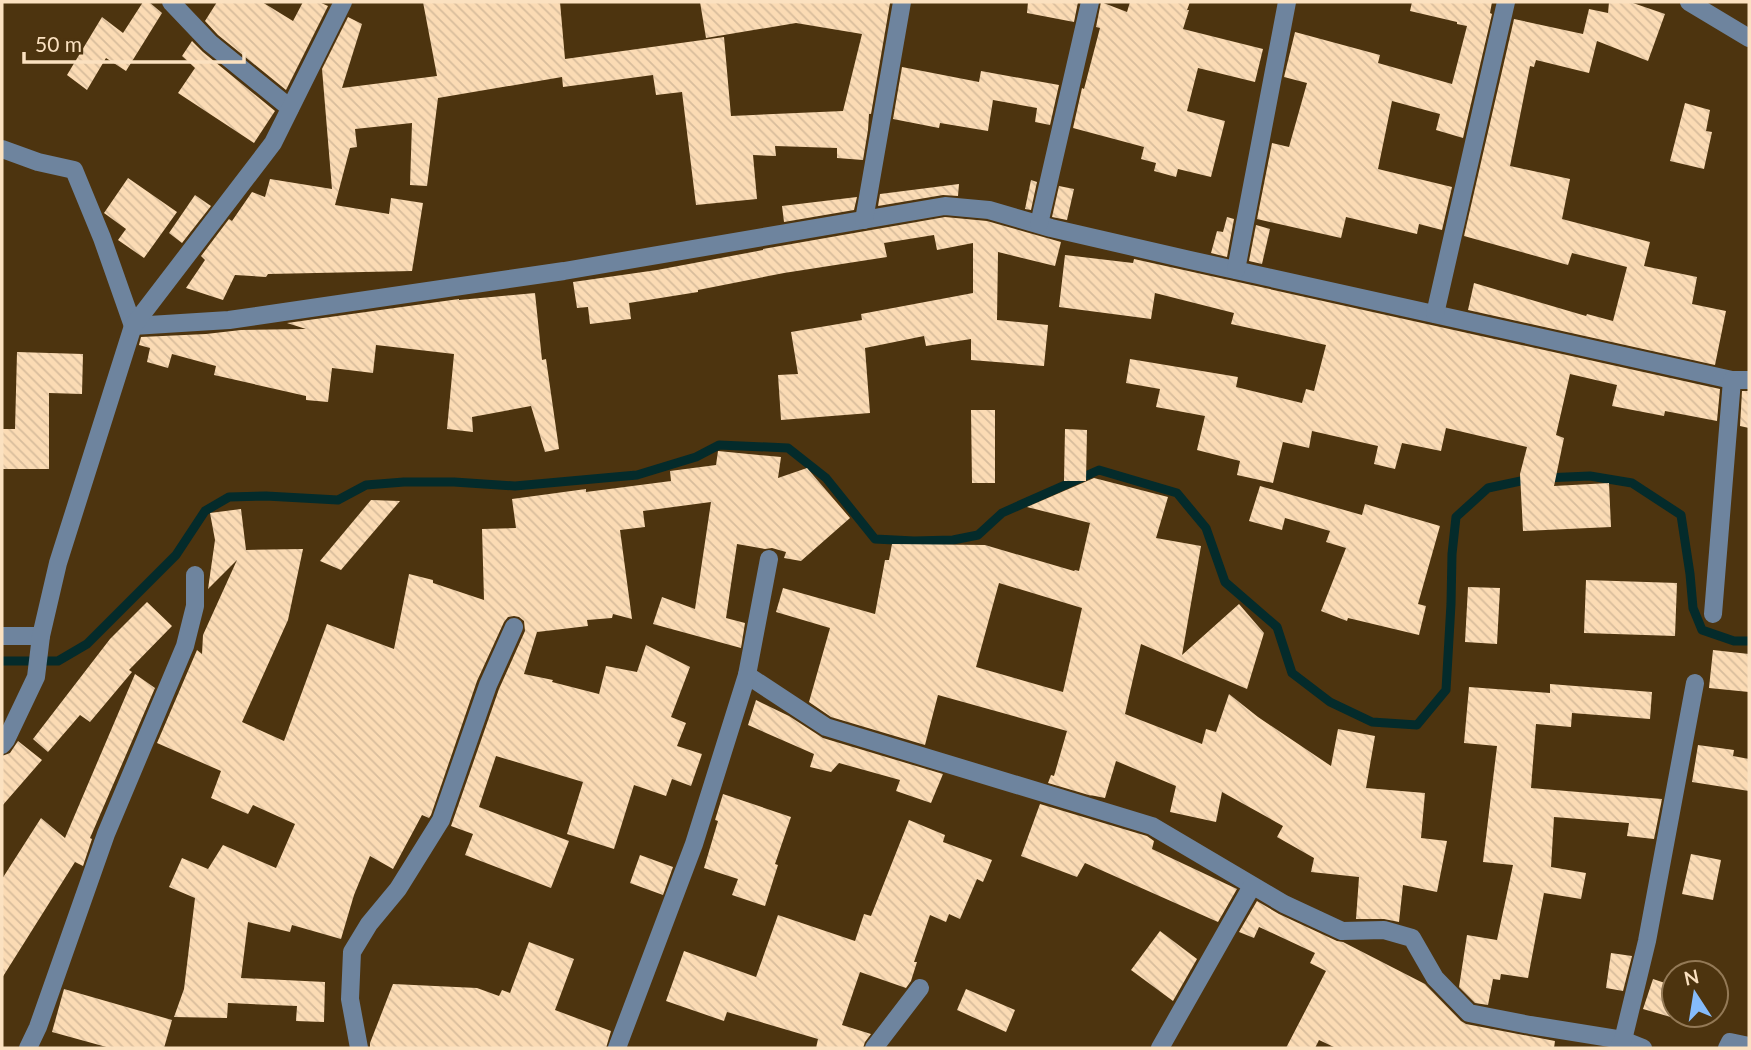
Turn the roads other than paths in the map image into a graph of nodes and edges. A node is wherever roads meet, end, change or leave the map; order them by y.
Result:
1 (171, 2) edge
2 (343, 2) edge
3 (902, 2) edge
4 (1090, 2) edge
5 (1287, 2) edge
6 (1506, 2) edge
7 (1689, 2) edge
8 (1749, 38) edge
9 (290, 108) junction
10 (2, 149) edge
11 (863, 220) junction
12 (1039, 224) junction
13 (1236, 271) junction
14 (1434, 314) junction
15 (132, 326) junction
16 (1741, 380) edge
17 (769, 559) dead end
18 (195, 575) dead end
19 (1713, 614) dead end
20 (514, 627) dead end
21 (2, 636) edge
22 (40, 642) junction
23 (747, 675) junction
24 (1695, 683) dead end
25 (2, 745) edge
26 (1252, 886) junction
27 (920, 988) dead end
28 (1621, 1044) edge
29 (1749, 1046) edge
30 (28, 1048) edge
31 (359, 1048) edge
32 (617, 1048) edge
33 (874, 1048) edge
34 (1160, 1048) edge
35 (1643, 1048) edge
36 (1727, 1048) edge

1 - 9 street
2 - 9 street
3 - 11 street
4 - 12 street
5 - 13 street
6 - 14 street
7 - 8 street
9 - 15 street
10 - 15 street
11 - 12 street
11 - 15 street
12 - 13 street
13 - 14 street
14 - 16 street
15 - 22 street
16 - 19 street
17 - 23 street
18 - 30 street
20 - 31 street
21 - 22 street
22 - 25 street
23 - 26 street
23 - 32 street
24 - 28 street
26 - 28 street
26 - 34 street
27 - 33 street
28 - 35 street
29 - 36 street

